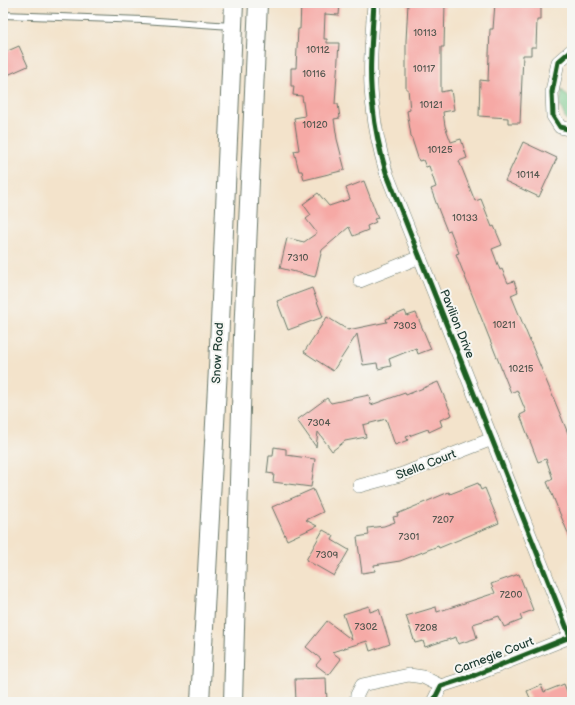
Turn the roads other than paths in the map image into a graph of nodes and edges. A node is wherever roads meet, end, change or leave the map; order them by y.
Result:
1 (234, 3) edge
2 (258, 3) edge
3 (374, 3) edge
4 (3, 15) edge
5 (232, 33) junction
6 (256, 39) junction
7 (572, 50) edge
8 (572, 130) edge
9 (420, 257) junction
10 (360, 281) dead end
11 (492, 439) junction
12 (359, 486) dead end
13 (571, 639) edge
14 (441, 686) junction
15 (200, 702) edge
16 (233, 702) edge
17 (356, 702) edge
18 (434, 702) edge

1 - 5 main road, Snow Road
2 - 6 main road, Snow Road
3 - 9 street, Pavilion Drive
4 - 5 lane
5 - 6 main road
5 - 15 main road, Snow Road
6 - 16 main road, Snow Road
7 - 8 street
9 - 10 street
9 - 11 street, Pavilion Drive
11 - 12 street, Stella Court
11 - 13 street, Pavilion Drive
13 - 14 street, Carnegie Court
14 - 17 street
14 - 18 street

